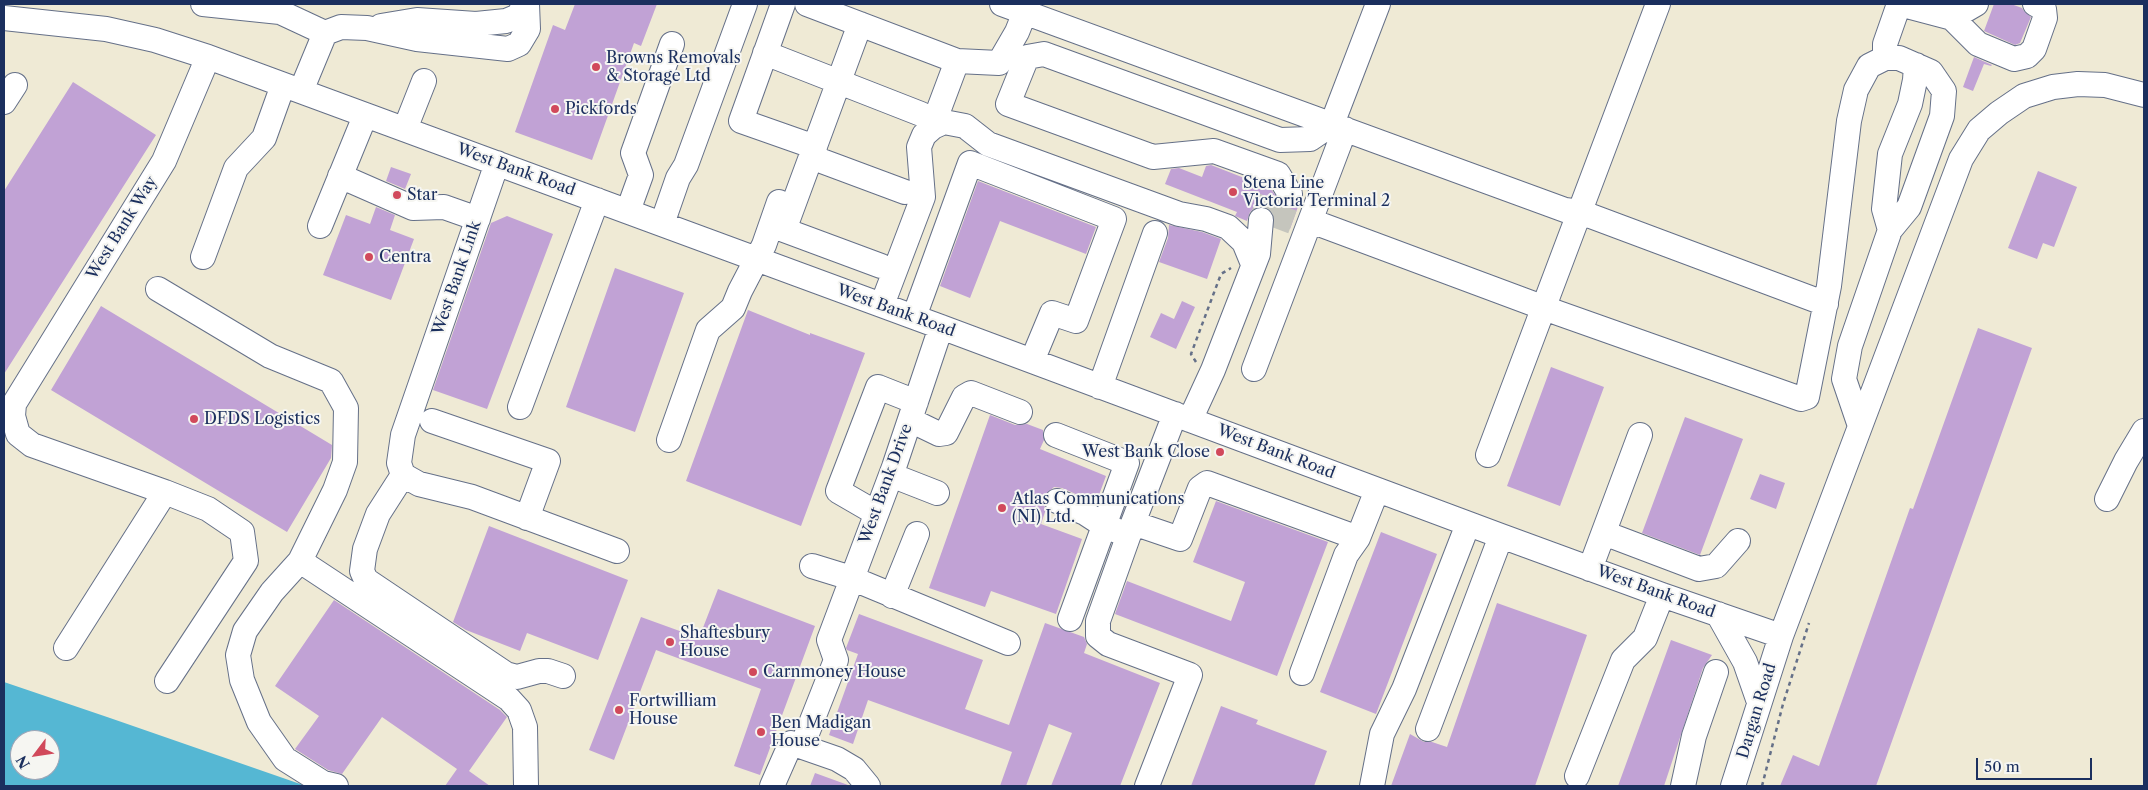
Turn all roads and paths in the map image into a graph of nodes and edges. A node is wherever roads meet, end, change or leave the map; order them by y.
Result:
1 (203, 4) edge
2 (526, 4) edge
3 (730, 4) edge
4 (745, 4) edge
5 (784, 4) edge
6 (807, 4) edge
7 (1002, 4) edge
8 (1378, 4) edge
9 (1658, 4) edge
10 (1899, 4) edge
11 (1976, 4) edge
12 (2035, 4) edge
13 (1025, 12) junction
14 (4, 18) edge
15 (1952, 18) junction
16 (860, 24) junction
17 (325, 33) junction
18 (672, 44) dead end
19 (765, 54) junction
20 (208, 57) junction
21 (1885, 58) junction
22 (957, 62) junction
23 (1916, 65) junction
24 (424, 80) dead end
25 (839, 82) junction
26 (292, 88) junction
27 (2144, 95) edge
28 (365, 116) junction
29 (1339, 127) junction
30 (405, 129) junction
31 (813, 152) junction
32 (497, 163) junction
33 (340, 176) junction
34 (789, 176) dead end
35 (678, 178) junction
36 (1281, 185) dead end
37 (905, 192) dead end
38 (596, 200) junction
39 (628, 211) junction
40 (1580, 212) junction
41 (478, 219) junction
42 (1310, 221) junction
43 (662, 224) junction
44 (1269, 225) tunnel mouth
45 (320, 226) dead end
46 (1890, 230) junction
47 (1155, 233) dead end
48 (203, 256) dead end
49 (756, 259) junction
50 (1248, 260) junction
51 (881, 266) dead end
52 (158, 289) dead end
53 (1826, 304) junction
54 (882, 305) junction
55 (1543, 308) junction
56 (914, 317) junction
57 (941, 327) junction
58 (1032, 361) junction
59 (1194, 369) dead end
60 (1254, 369) dead end
61 (1100, 387) junction
62 (520, 407) dead end
63 (913, 411) junction
64 (1020, 412) dead end
65 (1183, 417) junction
66 (432, 421) dead end
67 (1860, 426) junction
68 (10, 427) edge
69 (2144, 431) edge
70 (1056, 435) dead end
71 (1640, 435) dead end
72 (668, 440) dead end
73 (1488, 454) dead end
74 (891, 474) junction
75 (403, 475) junction
76 (1377, 490) junction
77 (165, 492) junction
78 (936, 493) dead end
79 (2107, 499) dead end
80 (1057, 501) dead end
81 (876, 513) junction
82 (527, 518) junction
83 (1468, 524) junction
84 (1105, 526) junction
85 (1131, 529) junction
86 (1604, 533) junction
87 (917, 534) dead end
88 (1501, 536) junction
89 (1358, 538) junction
90 (1738, 541) dead end
91 (617, 551) dead end
92 (300, 561) junction
93 (812, 566) dead end
94 (1590, 569) junction
95 (851, 578) junction
96 (1662, 595) junction
97 (892, 596) junction
98 (1718, 614) junction
99 (1070, 619) dead end
100 (1809, 622) dead end
101 (1781, 636) junction
102 (1008, 643) dead end
103 (66, 648) dead end
104 (1716, 672) dead end
105 (1302, 673) dead end
106 (564, 676) dead end
107 (167, 681) dead end
108 (1759, 702) junction
109 (1428, 729) dead end
110 (802, 746) junction
111 (1577, 776) dead end
112 (336, 786) edge
113 (526, 786) edge
114 (772, 786) edge
115 (868, 786) edge
116 (1148, 786) edge
117 (1372, 786) edge
118 (1683, 786) edge
119 (1733, 786) edge
120 (1762, 786) edge

1 - 17 street
2 - 17 street
3 - 35 street
4 - 35 street
5 - 19 street
6 - 16 street
7 - 13 street
8 - 29 street
9 - 40 street
10 - 15 street
10 - 21 street
11 - 15 street
12 - 15 street
13 - 22 street
13 - 29 street
14 - 20 street, West Bank Road
16 - 22 street
16 - 25 street
17 - 26 street
18 - 39 street
19 - 25 street
19 - 31 street
20 - 26 street, West Bank Road
20 - 68 street, West Bank Way
21 - 23 street
21 - 53 street
22 - 25 street
23 - 46 street
23 - 46 street
24 - 30 street
25 - 31 street
26 - 28 street, West Bank Road
26 - 48 street
27 - 67 street, Dargan Road
28 - 30 street, West Bank Road
28 - 33 street
29 - 36 street
29 - 40 street
29 - 42 street
30 - 32 street, West Bank Road
31 - 37 street
31 - 51 street
32 - 38 street, West Bank Road
32 - 41 street, West Bank Link
33 - 41 street
33 - 45 street
34 - 49 street
35 - 43 street
38 - 39 street, West Bank Road
38 - 62 street
39 - 43 street, West Bank Road
40 - 53 street
40 - 55 street
41 - 75 street, West Bank Link
42 - 55 street
42 - 60 street
43 - 49 street, West Bank Road
44 - 50 street
46 - 67 street
47 - 61 street
49 - 54 street, West Bank Road
49 - 72 street
50 - 54 street
50 - 59 path
50 - 65 street
52 - 92 street
53 - 55 street
54 - 56 street, West Bank Road
55 - 73 street
56 - 57 street, West Bank Road
56 - 58 street
57 - 58 street, West Bank Road
57 - 63 street, West Bank Drive
58 - 61 street, West Bank Road
61 - 65 street, West Bank Road
63 - 64 street
63 - 74 street, West Bank Drive
63 - 81 street
65 - 76 street, West Bank Road
65 - 85 street
66 - 82 street
67 - 101 street, Dargan Road
68 - 77 street
69 - 79 street
70 - 84 street
71 - 86 street
74 - 78 street
74 - 81 street, West Bank Drive
75 - 82 street
75 - 106 street
76 - 83 street, West Bank Road
76 - 89 street
77 - 103 street
77 - 107 street
80 - 84 street
81 - 95 street, West Bank Drive
82 - 91 street
83 - 88 street, West Bank Road
83 - 117 street
84 - 85 street
84 - 99 street
85 - 89 street
85 - 116 street
86 - 90 street
86 - 94 street
87 - 97 street
88 - 94 street, West Bank Road
88 - 109 street
89 - 105 street
92 - 112 street
92 - 113 street
93 - 95 street
94 - 96 street, West Bank Road
95 - 97 street
95 - 110 street, West Bank Drive
96 - 98 street, West Bank Road
96 - 111 street
97 - 102 street
98 - 101 street, West Bank Road
98 - 108 street
100 - 120 path
101 - 108 street, Dargan Road
104 - 118 street
108 - 119 street, Dargan Road
110 - 114 street
110 - 115 street

